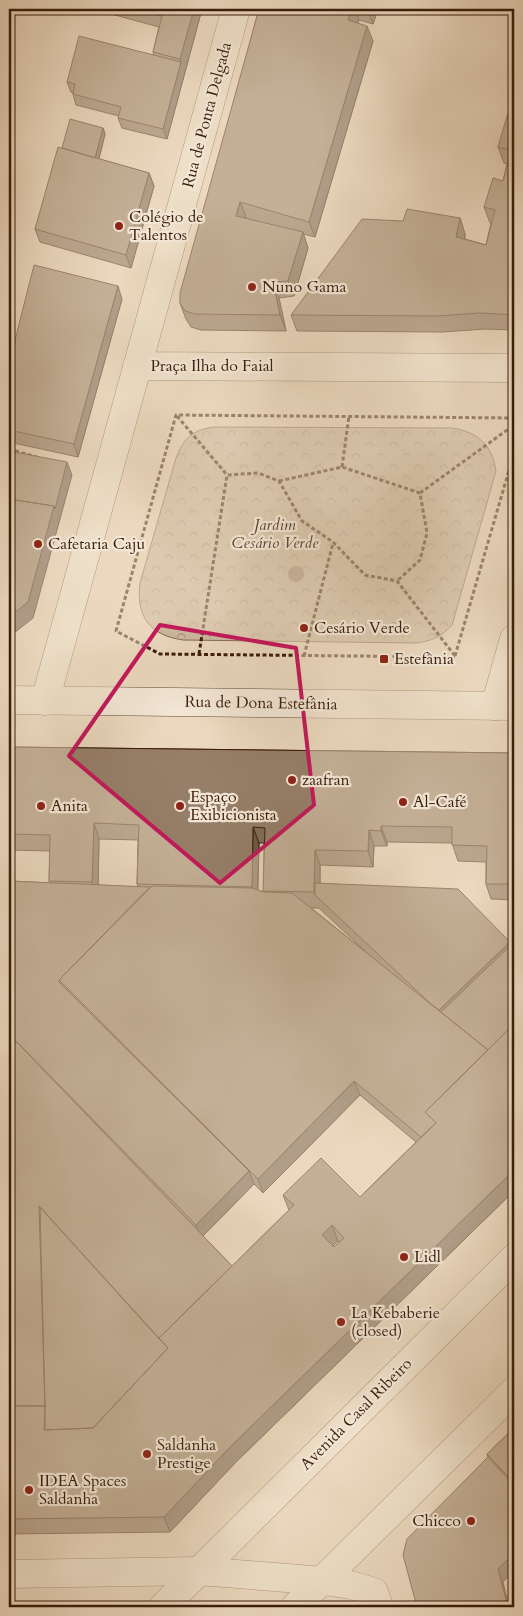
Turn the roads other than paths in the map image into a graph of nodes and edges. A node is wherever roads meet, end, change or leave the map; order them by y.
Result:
1 (236, 9) edge
2 (137, 366) junction
3 (514, 368) edge
4 (514, 639) edge
5 (9, 700) edge
6 (45, 701) junction
7 (505, 706) edge
8 (514, 1258) edge
9 (514, 1391) edge
10 (199, 1571) junction
11 (9, 1574) edge
12 (324, 1581) junction
13 (163, 1607) edge
14 (295, 1607) edge
15 (379, 1607) edge

1 - 2 street, Rua de Ponta Delgada
2 - 3 street, Praça Ilha do Faial
2 - 6 street, Praça Ilha do Faial
4 - 7 street
5 - 6 street, Rua de Dona Estefânia
6 - 7 street, Rua de Dona Estefânia
8 - 10 street, Avenida Casal Ribeiro
9 - 12 street
10 - 11 street
10 - 12 street
10 - 13 street, Avenida Casal Ribeiro
12 - 14 street
12 - 15 street

